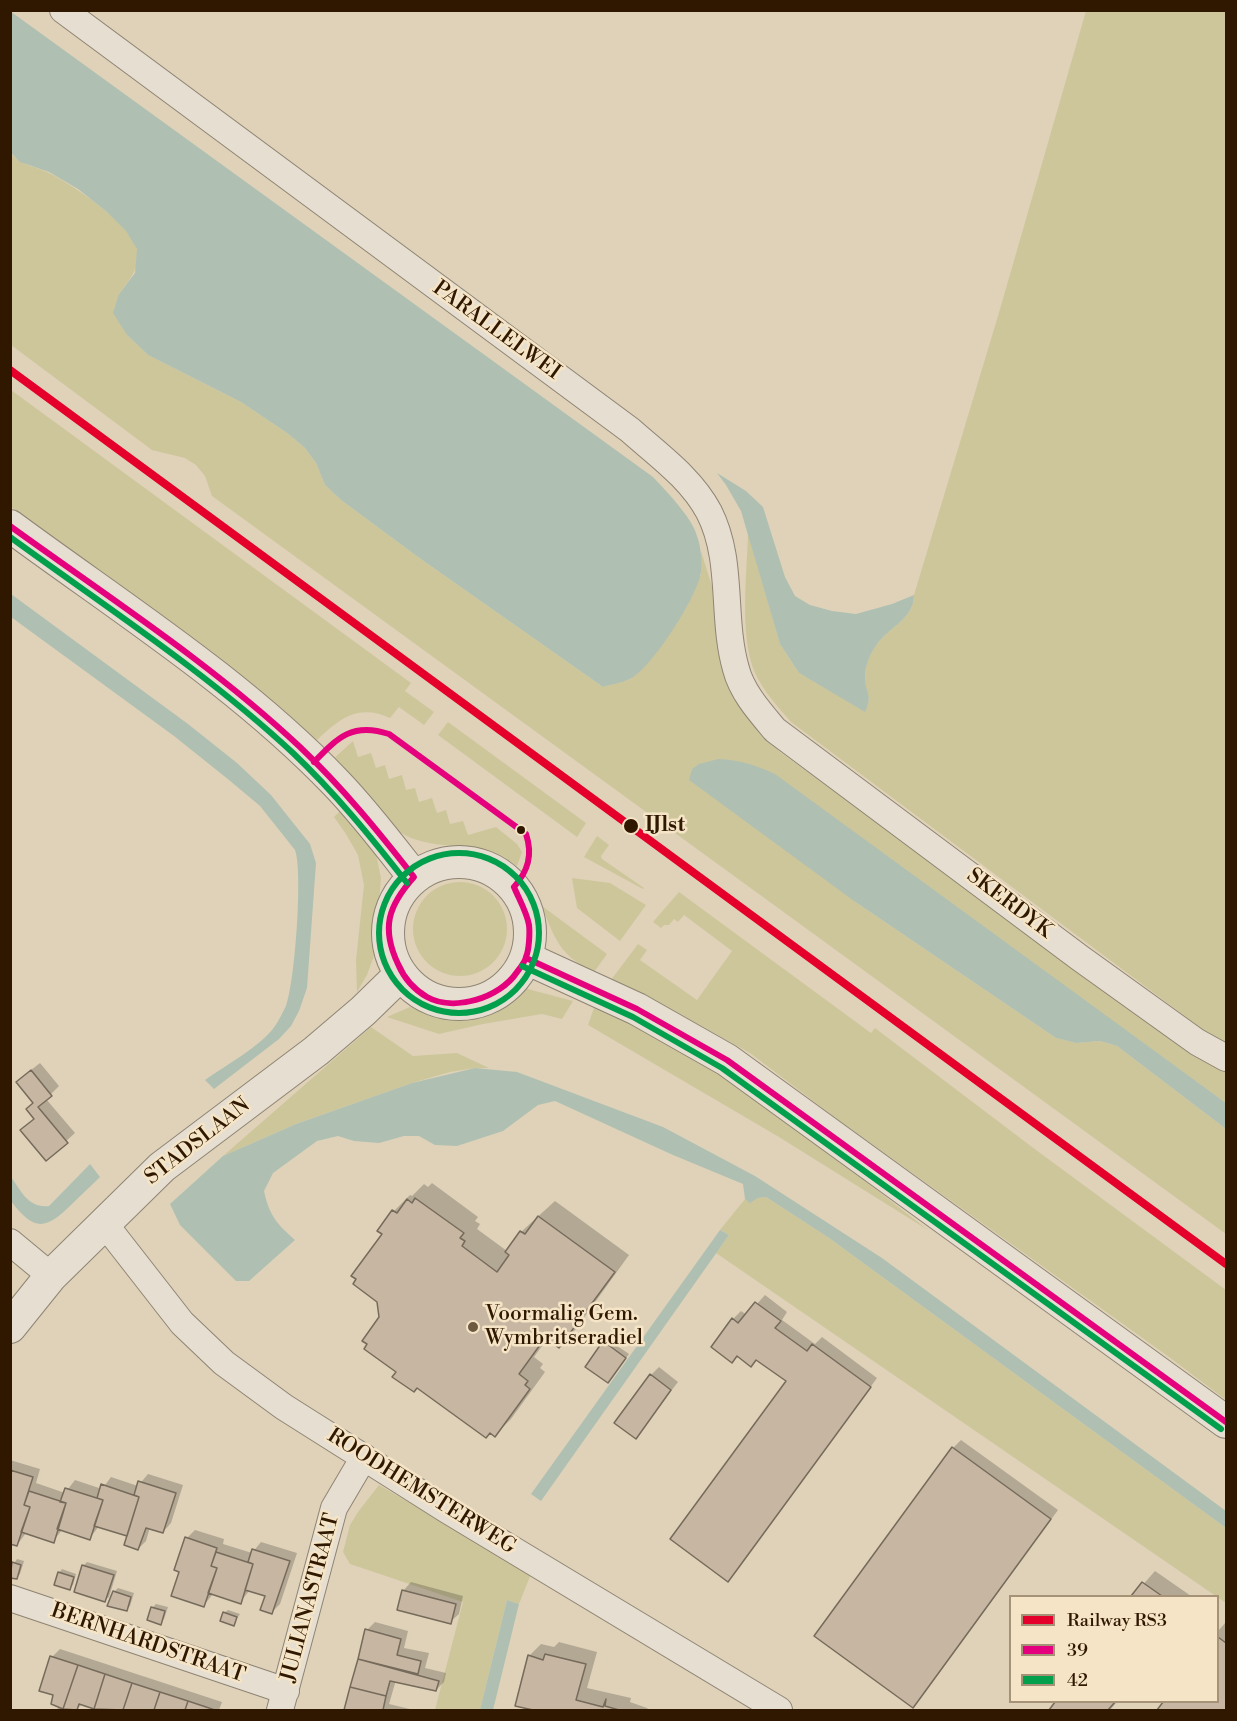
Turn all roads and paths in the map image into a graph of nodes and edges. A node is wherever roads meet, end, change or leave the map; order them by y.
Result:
1 (63, 10) edge
2 (10, 526) edge
3 (794, 746) joint
4 (414, 877) junction
5 (526, 958) junction
6 (401, 974) junction
7 (1227, 1058) edge
8 (104, 1223) junction
9 (10, 1242) edge
10 (51, 1276) junction
11 (10, 1327) edge
12 (1227, 1422) edge
13 (364, 1457) junction
14 (10, 1598) edge
15 (283, 1700) edge
16 (780, 1710) edge

1 - 3 street, PARALLELWEI
2 - 4 street
3 - 7 street, SKERDYK
4 - 5 street
4 - 6 street
5 - 6 street
5 - 12 street
6 - 8 street, STADSLAAN
8 - 10 street, STADSLAAN
8 - 13 street, ROODHEMSTERWEG
9 - 10 street
10 - 11 street, STADSLAAN
13 - 15 street, JULIANASTRAAT
13 - 16 street, ROODHEMSTERWEG
14 - 15 street, BERNHARDSTRAAT

